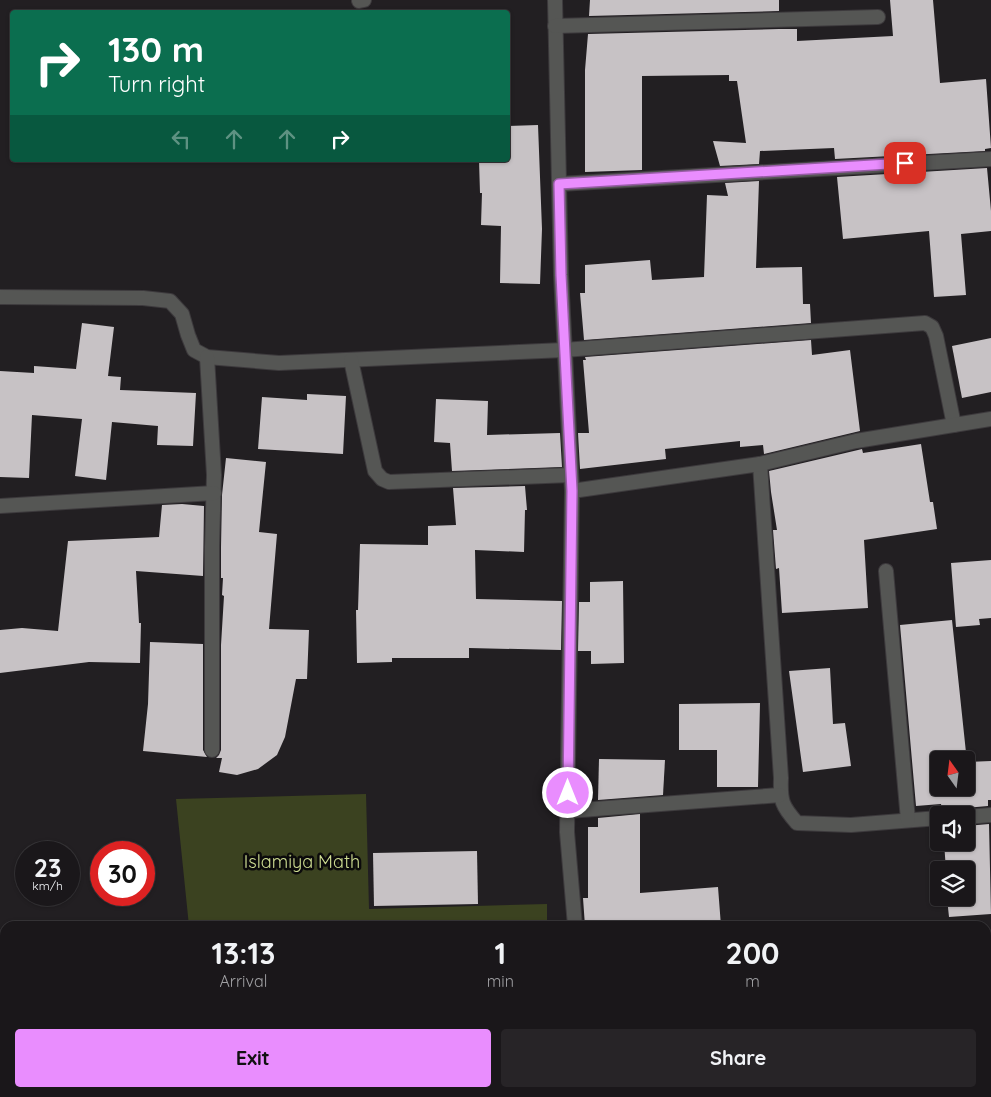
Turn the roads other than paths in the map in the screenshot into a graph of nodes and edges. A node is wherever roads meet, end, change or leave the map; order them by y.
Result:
1 (555, 0) edge
2 (878, 17) dead end
3 (555, 26) junction
4 (991, 159) edge
5 (559, 184) junction
6 (0, 297) edge
7 (564, 350) junction
8 (207, 357) junction
9 (351, 360) junction
10 (991, 419) edge
11 (954, 424) junction
12 (760, 464) junction
13 (571, 476) junction
14 (572, 491) junction
15 (214, 493) junction
16 (0, 506) edge
17 (886, 571) dead end
18 (212, 750) dead end
19 (780, 795) junction
20 (568, 811) junction
21 (991, 815) edge
22 (975, 816) edge
23 (930, 819) edge
24 (908, 820) junction
25 (575, 921) edge

1 - 3 street
2 - 3 street
3 - 5 street
4 - 5 street
5 - 7 street
6 - 8 street
7 - 9 street
7 - 11 street
7 - 13 street
8 - 9 street
8 - 15 street
9 - 13 street
10 - 11 street
11 - 12 street
12 - 14 street
12 - 19 street
13 - 14 street
14 - 20 street
15 - 16 street
15 - 18 street
17 - 24 street
19 - 20 street
19 - 24 street
20 - 25 street
21 - 22 street
23 - 24 street

